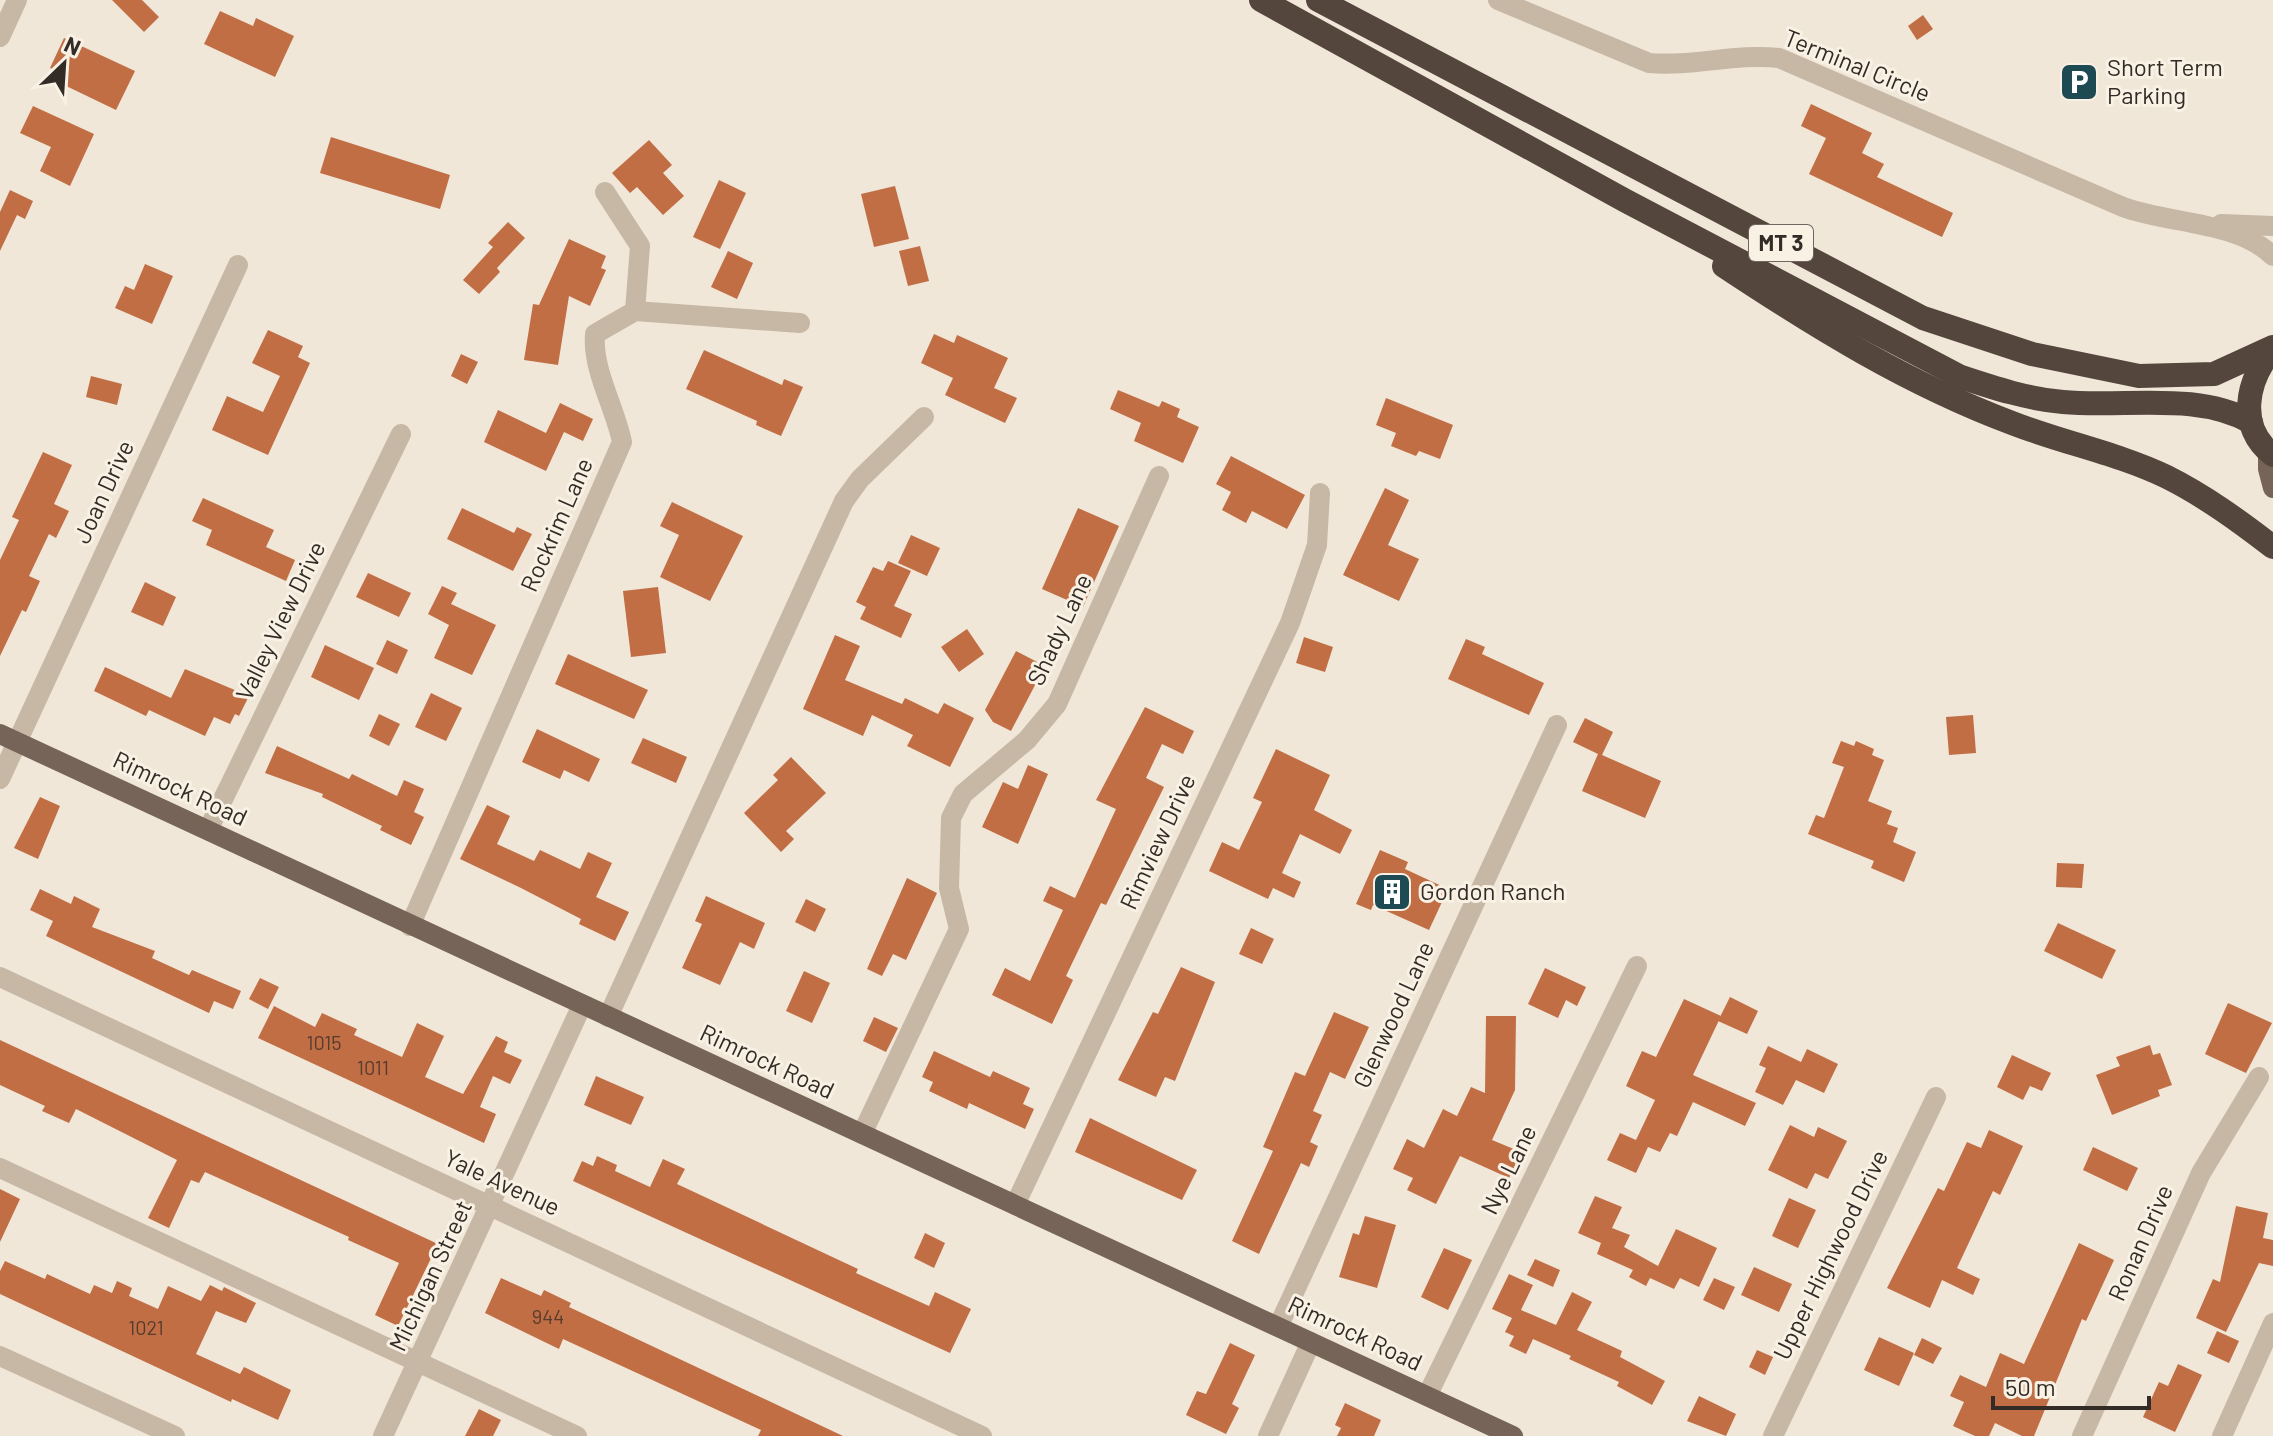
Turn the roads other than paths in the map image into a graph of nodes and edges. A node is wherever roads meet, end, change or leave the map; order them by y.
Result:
1 (17, 0) edge
2 (1261, 0) edge
3 (1318, 0) edge
4 (1498, 0) edge
5 (0, 37) edge
6 (605, 192) dead end
7 (1626, 201) junction
8 (2189, 224) junction
9 (2273, 226) edge
10 (2273, 256) edge
11 (238, 265) dead end
12 (635, 311) junction
13 (800, 323) dead end
14 (2273, 348) edge
15 (924, 417) dead end
16 (2251, 422) junction
17 (401, 434) dead end
18 (2271, 453) edge
19 (1159, 476) dead end
20 (2273, 488) edge
21 (1320, 493) dead end
22 (2273, 547) edge
23 (1557, 725) dead end
24 (9, 738) edge
25 (0, 779) edge
26 (208, 830) junction
27 (410, 926) junction
28 (1637, 966) dead end
29 (0, 977) edge
30 (582, 1005) junction
31 (608, 1017) junction
32 (2259, 1077) dead end
33 (1936, 1097) dead end
34 (862, 1134) junction
35 (0, 1168) edge
36 (1015, 1205) junction
37 (492, 1206) junction
38 (2273, 1323) edge
39 (1278, 1327) junction
40 (1311, 1342) junction
41 (0, 1356) edge
42 (419, 1362) junction
43 (1427, 1396) junction
44 (175, 1436) edge
45 (383, 1436) edge
46 (577, 1436) edge
47 (982, 1436) edge
48 (1268, 1436) edge
49 (1513, 1436) edge
50 (1773, 1436) edge
51 (2082, 1436) edge
52 (2222, 1436) edge

1 - 5 street
2 - 7 highway, MT 3
3 - 14 highway, MT 3
4 - 8 street, Terminal Circle
6 - 12 street
7 - 16 highway
7 - 22 highway, MT 3
8 - 9 street, Terminal Circle
8 - 10 street, Terminal Circle
11 - 24 street, Joan Drive
12 - 13 street
12 - 27 street, Rockrim Lane
14 - 16 highway
15 - 31 street
16 - 18 highway
17 - 26 street, Valley View Drive
18 - 20 main road
19 - 34 street, Shady Lane
21 - 36 street, Rimview Drive
23 - 39 street, Glenwood Lane
24 - 25 street, Joan Drive
24 - 26 main road, Rimrock Road
26 - 27 main road, Rimrock Road
27 - 30 main road, Rimrock Road
28 - 43 street, Nye Lane
29 - 37 street, Yale Avenue
30 - 31 main road, Rimrock Road
30 - 37 street, Michigan Street
31 - 34 main road, Rimrock Road
32 - 51 street, Ronan Drive
33 - 50 street, Upper Highwood Drive
34 - 36 main road, Rimrock Road
35 - 42 street
36 - 39 main road, Rimrock Road
37 - 42 street, Michigan Street
37 - 47 street, Yale Avenue
38 - 52 street
39 - 40 main road, Rimrock Road
40 - 43 main road, Rimrock Road
40 - 48 street
41 - 44 street
42 - 45 street, Michigan Street
42 - 46 street
43 - 49 main road, Rimrock Road

